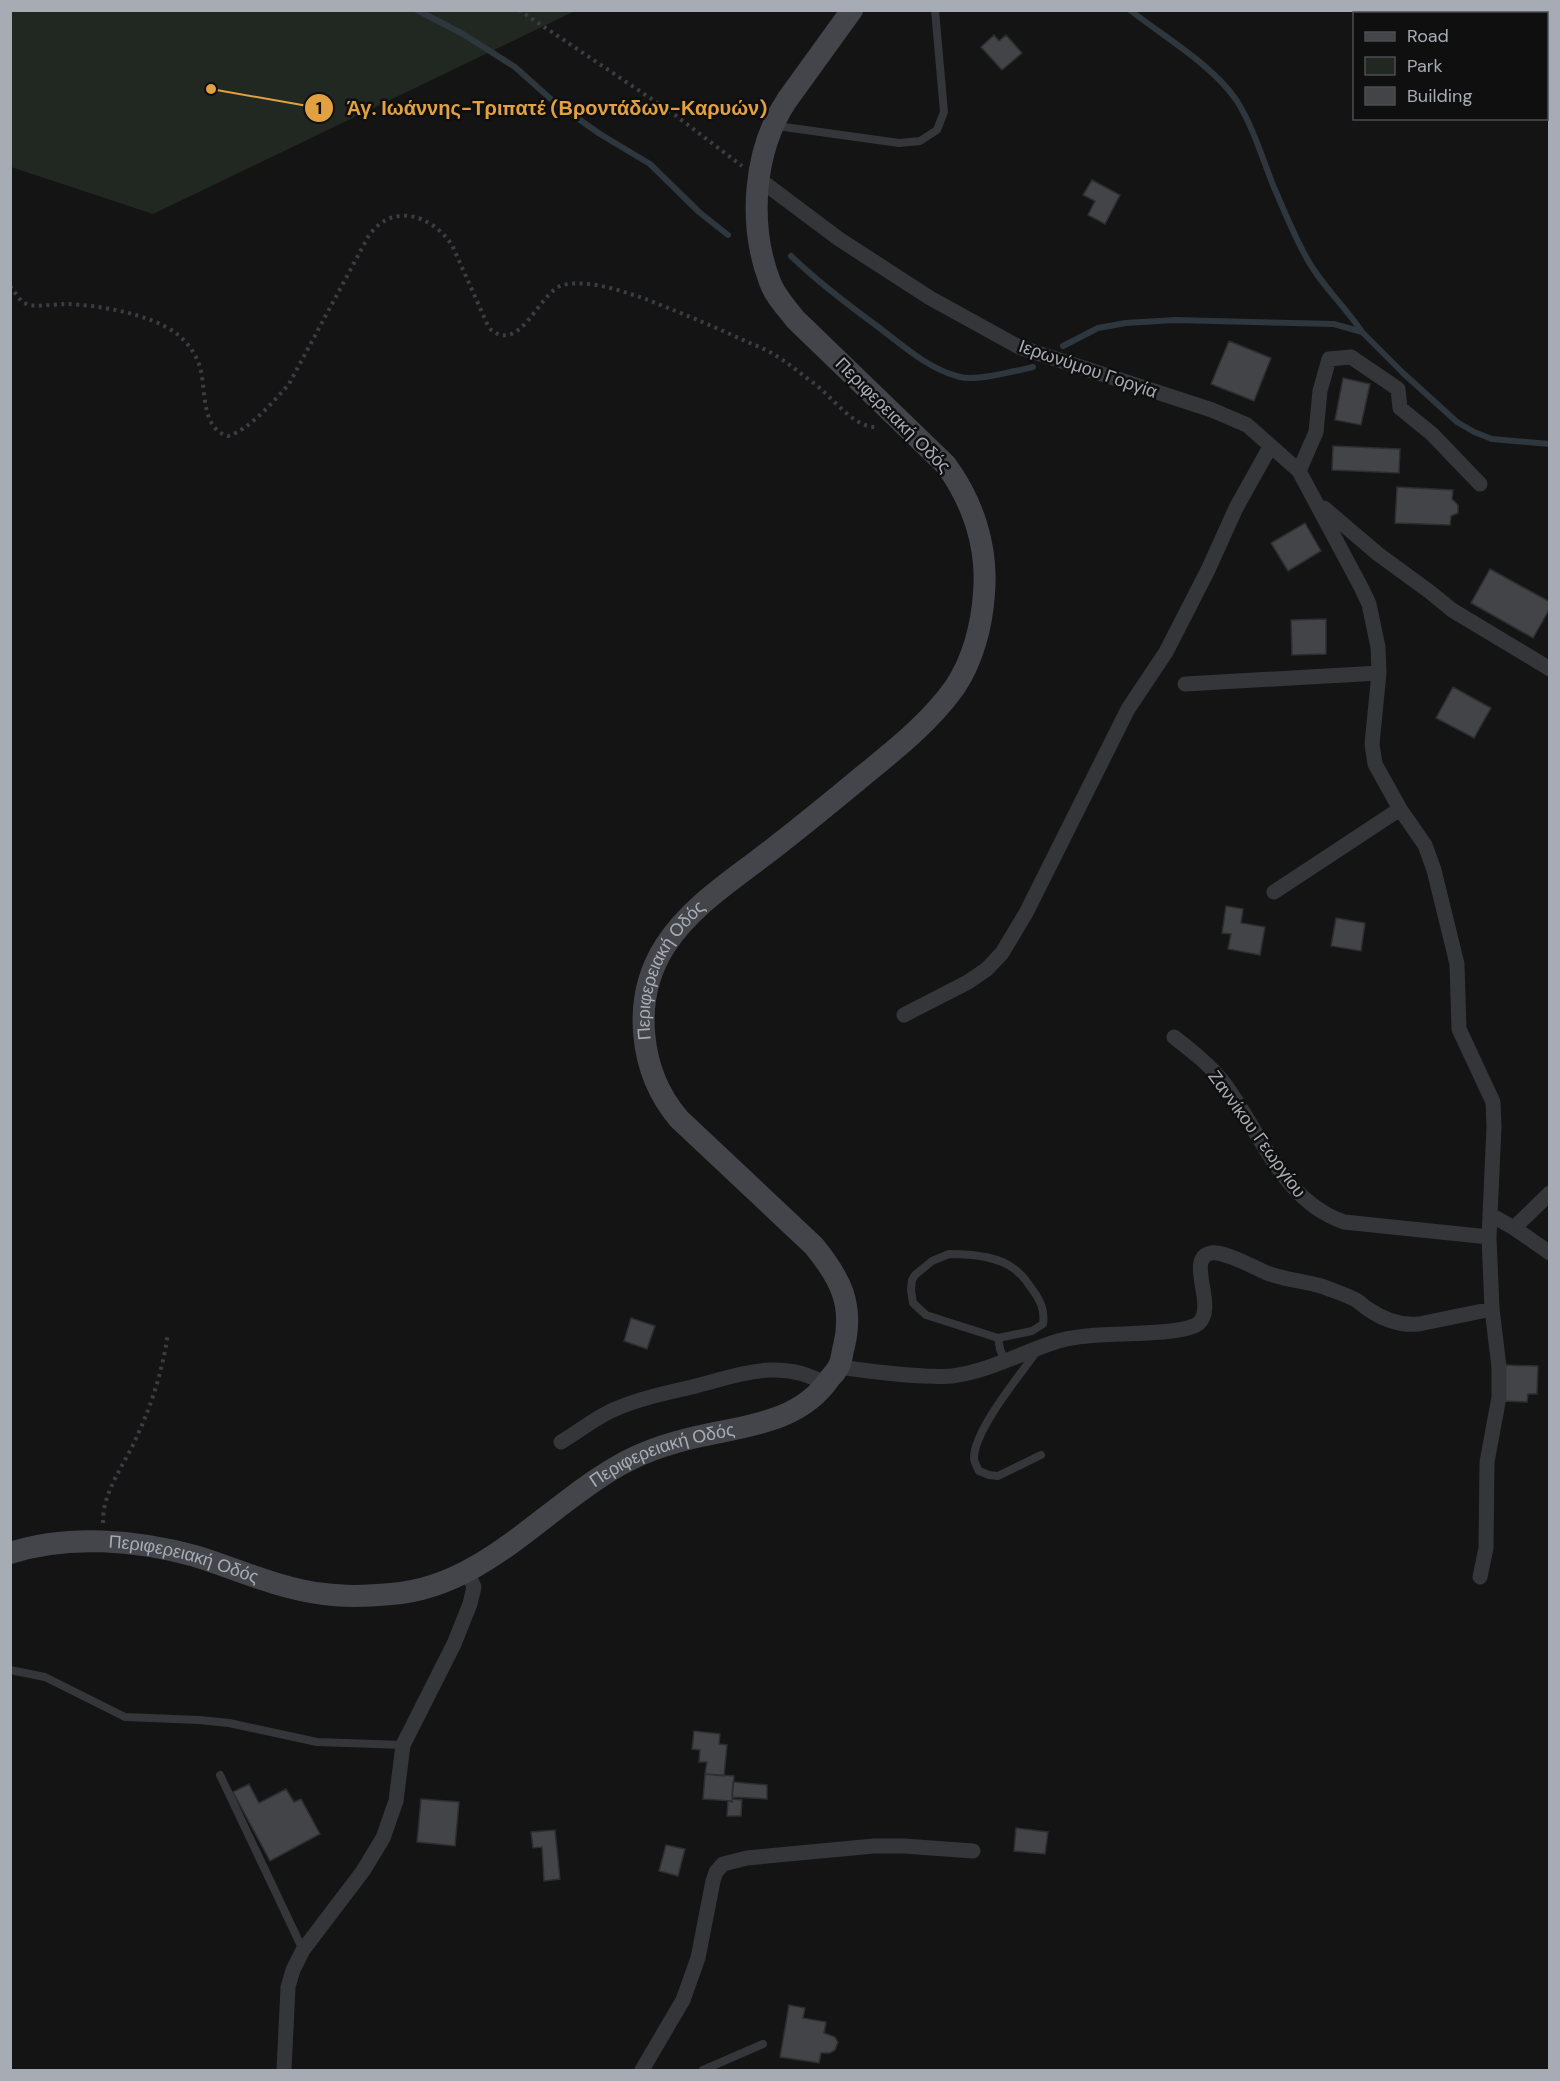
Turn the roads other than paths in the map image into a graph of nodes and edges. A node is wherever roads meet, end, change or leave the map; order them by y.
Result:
1 (852, 10) edge
2 (935, 10) edge
3 (773, 125) junction
4 (759, 179) junction
5 (1270, 447) junction
6 (1299, 471) junction
7 (1480, 484) dead end
8 (1317, 502) junction
9 (1550, 669) edge
10 (1379, 673) junction
11 (1185, 684) dead end
12 (1400, 809) junction
13 (1274, 892) dead end
14 (904, 1015) dead end
15 (1174, 1037) dead end
16 (1550, 1193) edge
17 (1491, 1215) junction
18 (1514, 1228) junction
19 (1489, 1237) junction
20 (1550, 1253) edge
21 (1492, 1309) junction
22 (998, 1338) junction
23 (1040, 1348) junction
24 (1005, 1362) junction
25 (833, 1375) junction
26 (561, 1442) dead end
27 (1041, 1455) dead end
28 (10, 1553) edge
29 (467, 1571) junction
30 (1480, 1577) dead end
31 (10, 1670) edge
32 (403, 1745) junction
33 (220, 1775) dead end
34 (973, 1851) dead end
35 (303, 1950) junction
36 (763, 2044) dead end
37 (284, 2070) edge
38 (642, 2070) edge
39 (703, 2070) edge

1 - 3 main road, Περιφερειακή Οδός
2 - 3 lane
3 - 4 main road, Περιφερειακή Οδός
4 - 5 street, Ιερωνύμου Γοργία
4 - 25 main road, Περιφερειακή Οδός
5 - 6 street, Ιερωνύμου Γοργία
5 - 14 street
6 - 7 street
6 - 8 street
8 - 9 street
8 - 10 street
10 - 11 street
10 - 12 street
12 - 13 street
12 - 17 street
15 - 19 street, Ζαννίκου Γεωργίου
16 - 18 street
17 - 18 street
17 - 19 street
18 - 20 street
19 - 21 street
21 - 23 street
21 - 30 street
22 - 22 lane
22 - 24 lane
23 - 24 street
23 - 27 lane
24 - 25 street
25 - 26 street
25 - 29 main road, Περιφερειακή Οδός
28 - 29 main road, Περιφερειακή Οδός
29 - 32 street
31 - 32 lane
32 - 35 street
33 - 35 lane
34 - 38 street
35 - 37 street
36 - 39 lane

